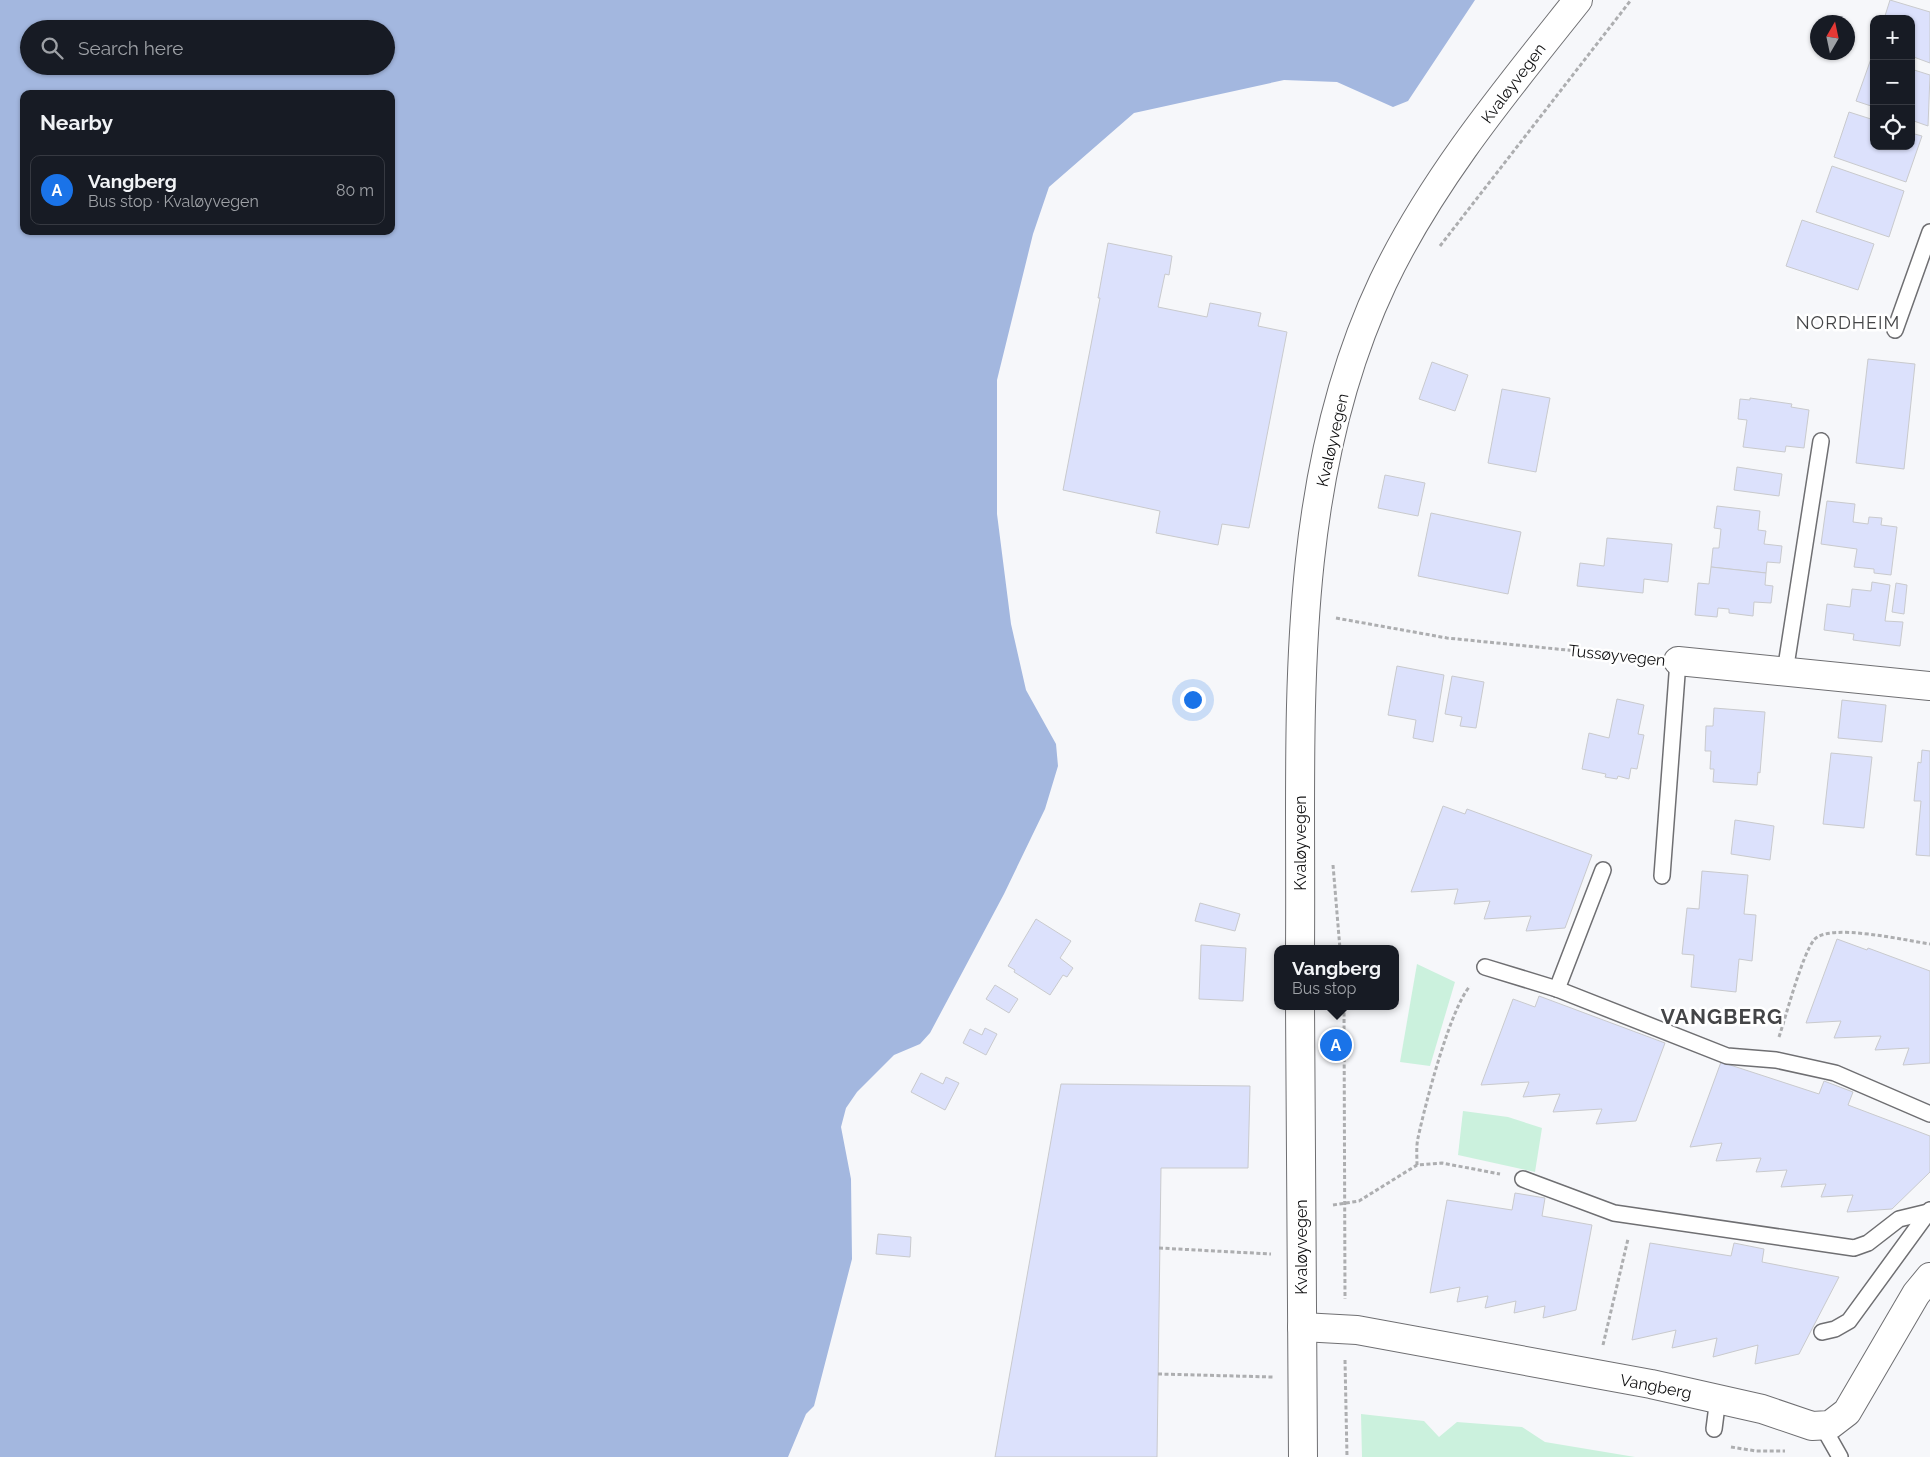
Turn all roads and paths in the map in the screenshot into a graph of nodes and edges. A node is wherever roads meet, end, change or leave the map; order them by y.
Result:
1 (1578, 0) edge
2 (1631, 0) edge
3 (1930, 232) edge
4 (1436, 252) dead end
5 (1895, 330) dead end
6 (1821, 441) dead end
7 (1306, 612) junction
8 (1678, 662) junction
9 (1785, 672) junction
10 (1930, 686) edge
11 (1603, 870) dead end
12 (1662, 876) dead end
13 (1930, 944) edge
14 (1300, 945) edge
15 (1485, 967) joint
16 (1557, 989) junction
17 (1300, 1010) edge
18 (1344, 1010) edge
19 (1776, 1060) junction
20 (1930, 1114) edge
21 (1417, 1165) junction
22 (1523, 1179) joint
23 (1344, 1205) junction
24 (1929, 1211) edge
25 (1631, 1215) junction
26 (1160, 1248) dead end
27 (1274, 1254) dead end
28 (1930, 1277) edge
29 (1345, 1299) dead end
30 (1302, 1327) junction
31 (1822, 1332) dead end
32 (1602, 1349) dead end
33 (1345, 1357) dead end
34 (1158, 1374) dead end
35 (1278, 1377) dead end
36 (1718, 1398) junction
37 (1823, 1427) junction
38 (1714, 1429) dead end
39 (1303, 1457) edge
40 (1347, 1457) edge
41 (1840, 1457) edge

1 - 7 street, Kvaløyvegen
2 - 4 path
3 - 5 lane
6 - 9 lane
7 - 8 path, Tussøyvegen
7 - 14 street, Kvaløyvegen
8 - 9 street, Tussøyvegen
8 - 12 lane
9 - 10 street, Tussøyvegen
11 - 16 lane
13 - 19 path
15 - 16 lane
15 - 21 path
16 - 19 lane
17 - 30 street, Kvaløyvegen
18 - 23 path
19 - 20 lane
21 - 22 path
21 - 23 path
22 - 25 lane
23 - 29 path
24 - 25 lane
24 - 31 lane
25 - 32 path
26 - 27 path
28 - 37 street
30 - 36 street, Vangberg
30 - 39 street, Kvaløyvegen
33 - 40 path
34 - 35 path
36 - 37 street, Vangberg
36 - 38 lane
37 - 41 lane

